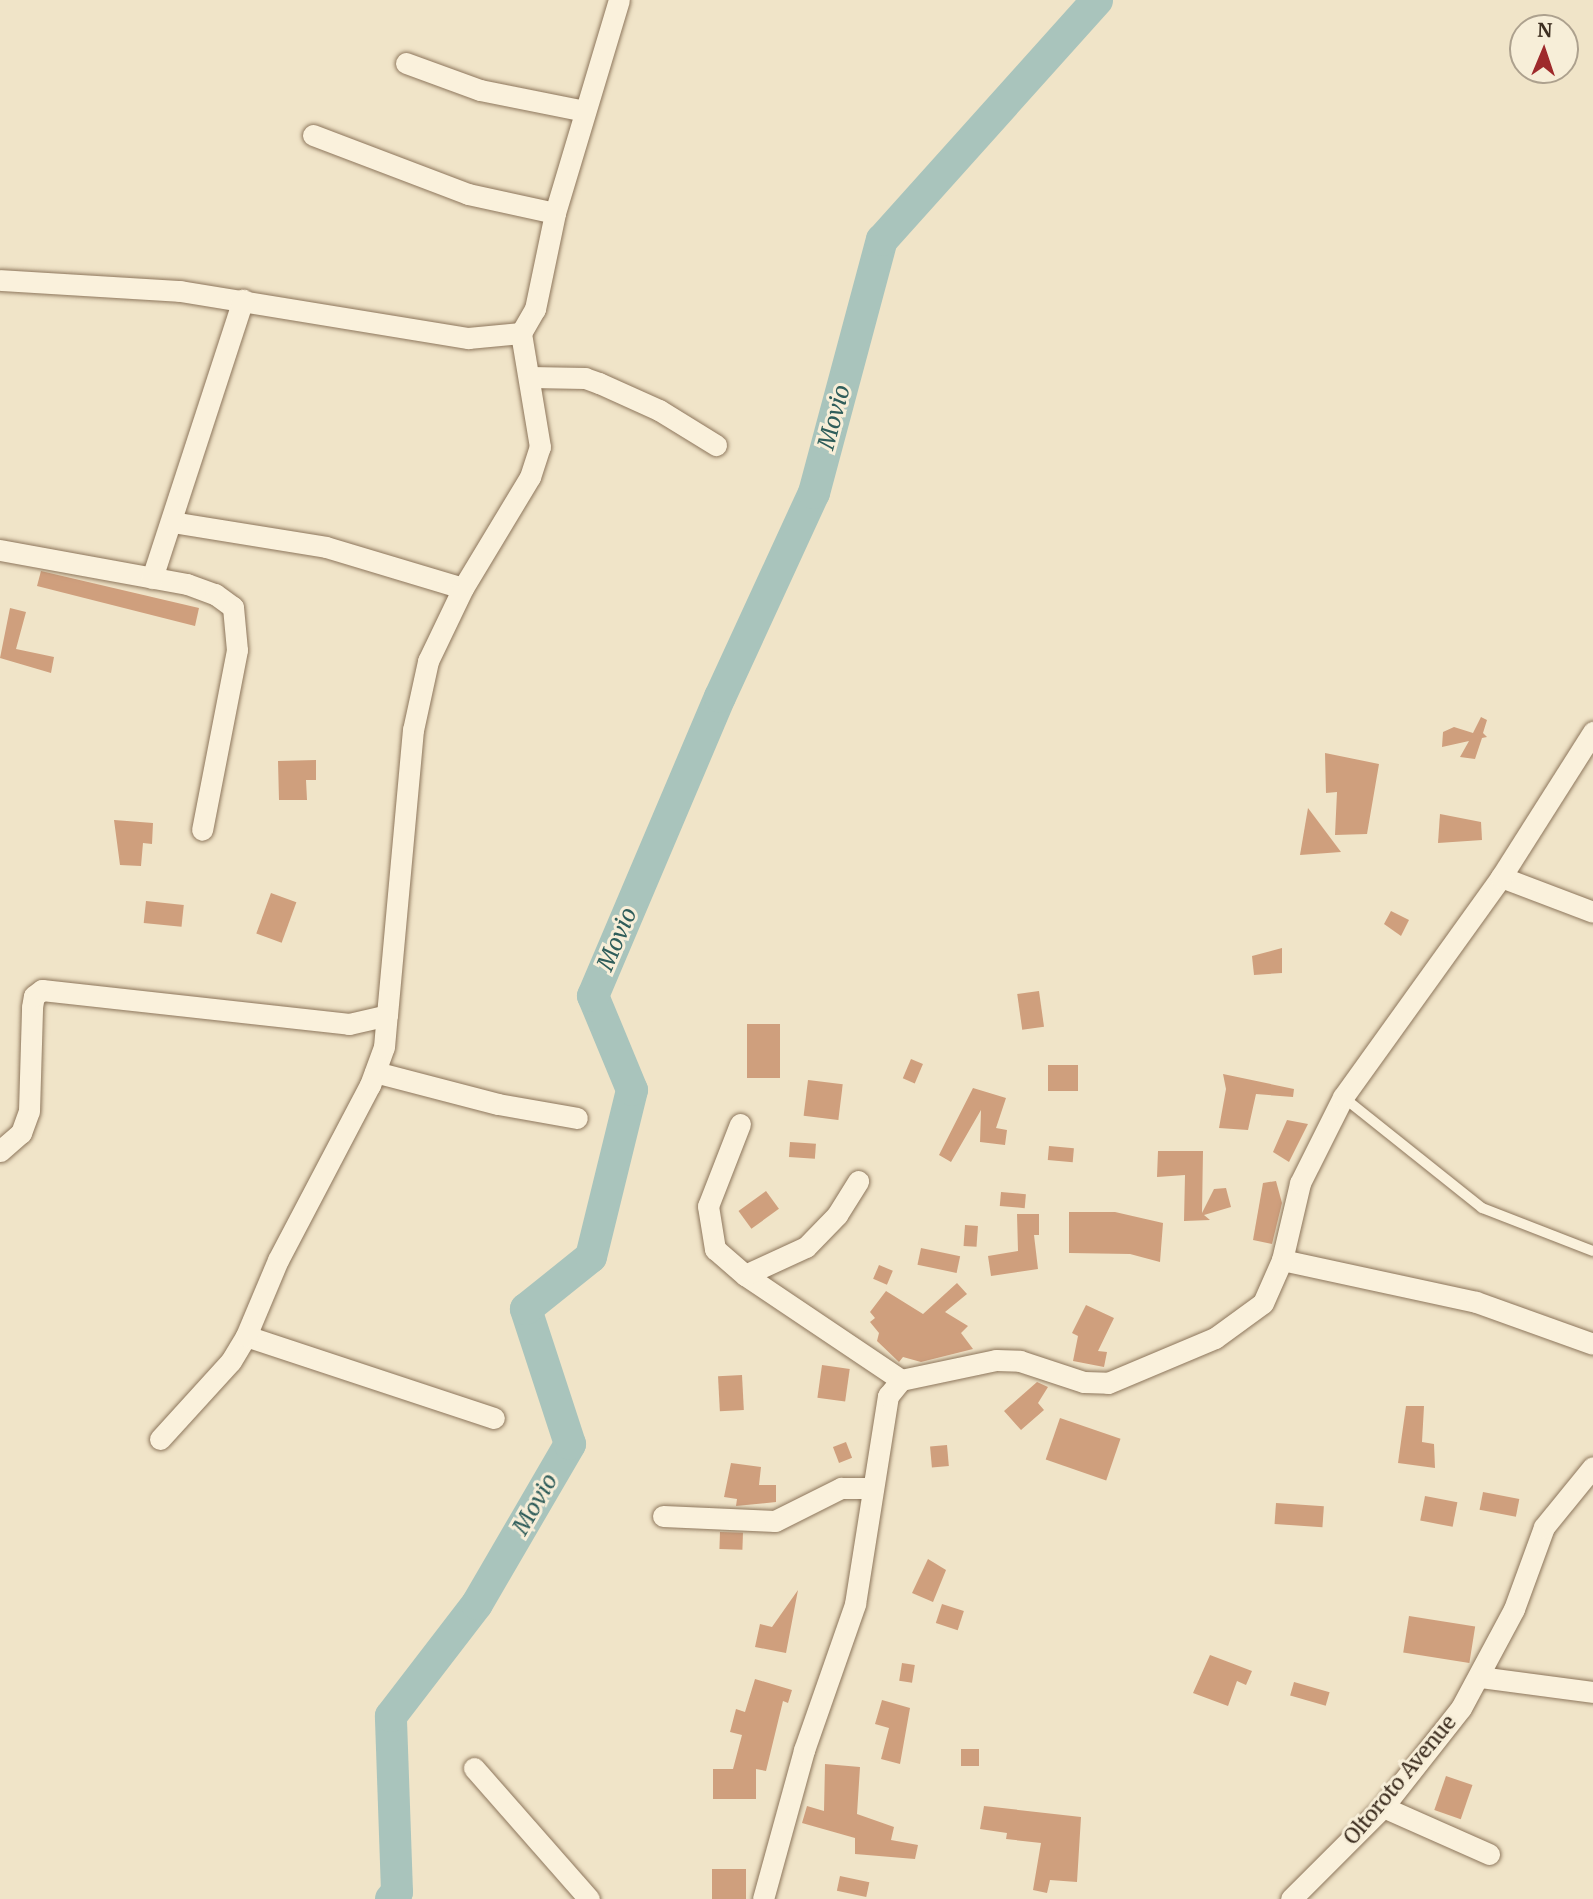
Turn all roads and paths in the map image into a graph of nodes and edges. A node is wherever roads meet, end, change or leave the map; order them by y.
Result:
1 (619, 0) edge
2 (406, 63) dead end
3 (585, 111) junction
4 (313, 135) dead end
5 (555, 213) junction
6 (0, 280) edge
7 (243, 300) junction
8 (522, 334) junction
9 (530, 377) junction
10 (716, 444) dead end
11 (172, 522) junction
12 (0, 550) edge
13 (152, 578) junction
14 (463, 588) junction
15 (1593, 732) edge
16 (202, 830) dead end
17 (1501, 877) junction
18 (1593, 912) edge
19 (387, 1016) junction
20 (375, 1072) junction
21 (1343, 1097) junction
22 (577, 1118) dead end
23 (740, 1124) dead end
24 (0, 1152) edge
25 (858, 1181) dead end
26 (1593, 1251) edge
27 (1282, 1261) junction
28 (745, 1275) junction
29 (246, 1335) junction
30 (1593, 1343) edge
31 (901, 1380) junction
32 (494, 1418) dead end
33 (160, 1439) dead end
34 (1593, 1467) edge
35 (873, 1489) junction
36 (663, 1516) dead end
37 (1480, 1677) junction
38 (1593, 1692) edge
39 (474, 1768) dead end
40 (1383, 1807) junction
41 (1489, 1854) dead end
42 (589, 1899) edge
43 (763, 1899) edge
44 (1291, 1899) edge

1 - 3 street
2 - 3 street
3 - 5 street
4 - 5 street
5 - 8 street
6 - 7 street
7 - 8 street
7 - 11 street
8 - 9 street
9 - 10 street
9 - 14 street
11 - 13 street
11 - 14 street
12 - 13 street
13 - 16 street
14 - 19 street
15 - 17 street
17 - 18 street
17 - 21 street
19 - 20 street
19 - 24 street
20 - 22 street
20 - 29 street
21 - 26 lane
21 - 27 street
23 - 28 street
25 - 28 street
27 - 30 street
27 - 31 street
28 - 31 street
29 - 32 street
29 - 33 street
31 - 35 street
34 - 37 street, Oltoroto Avenue
35 - 36 street
35 - 43 street
37 - 38 street
37 - 40 street, Oltoroto Avenue
39 - 42 street
40 - 41 street
40 - 44 street, Oltoroto Avenue

